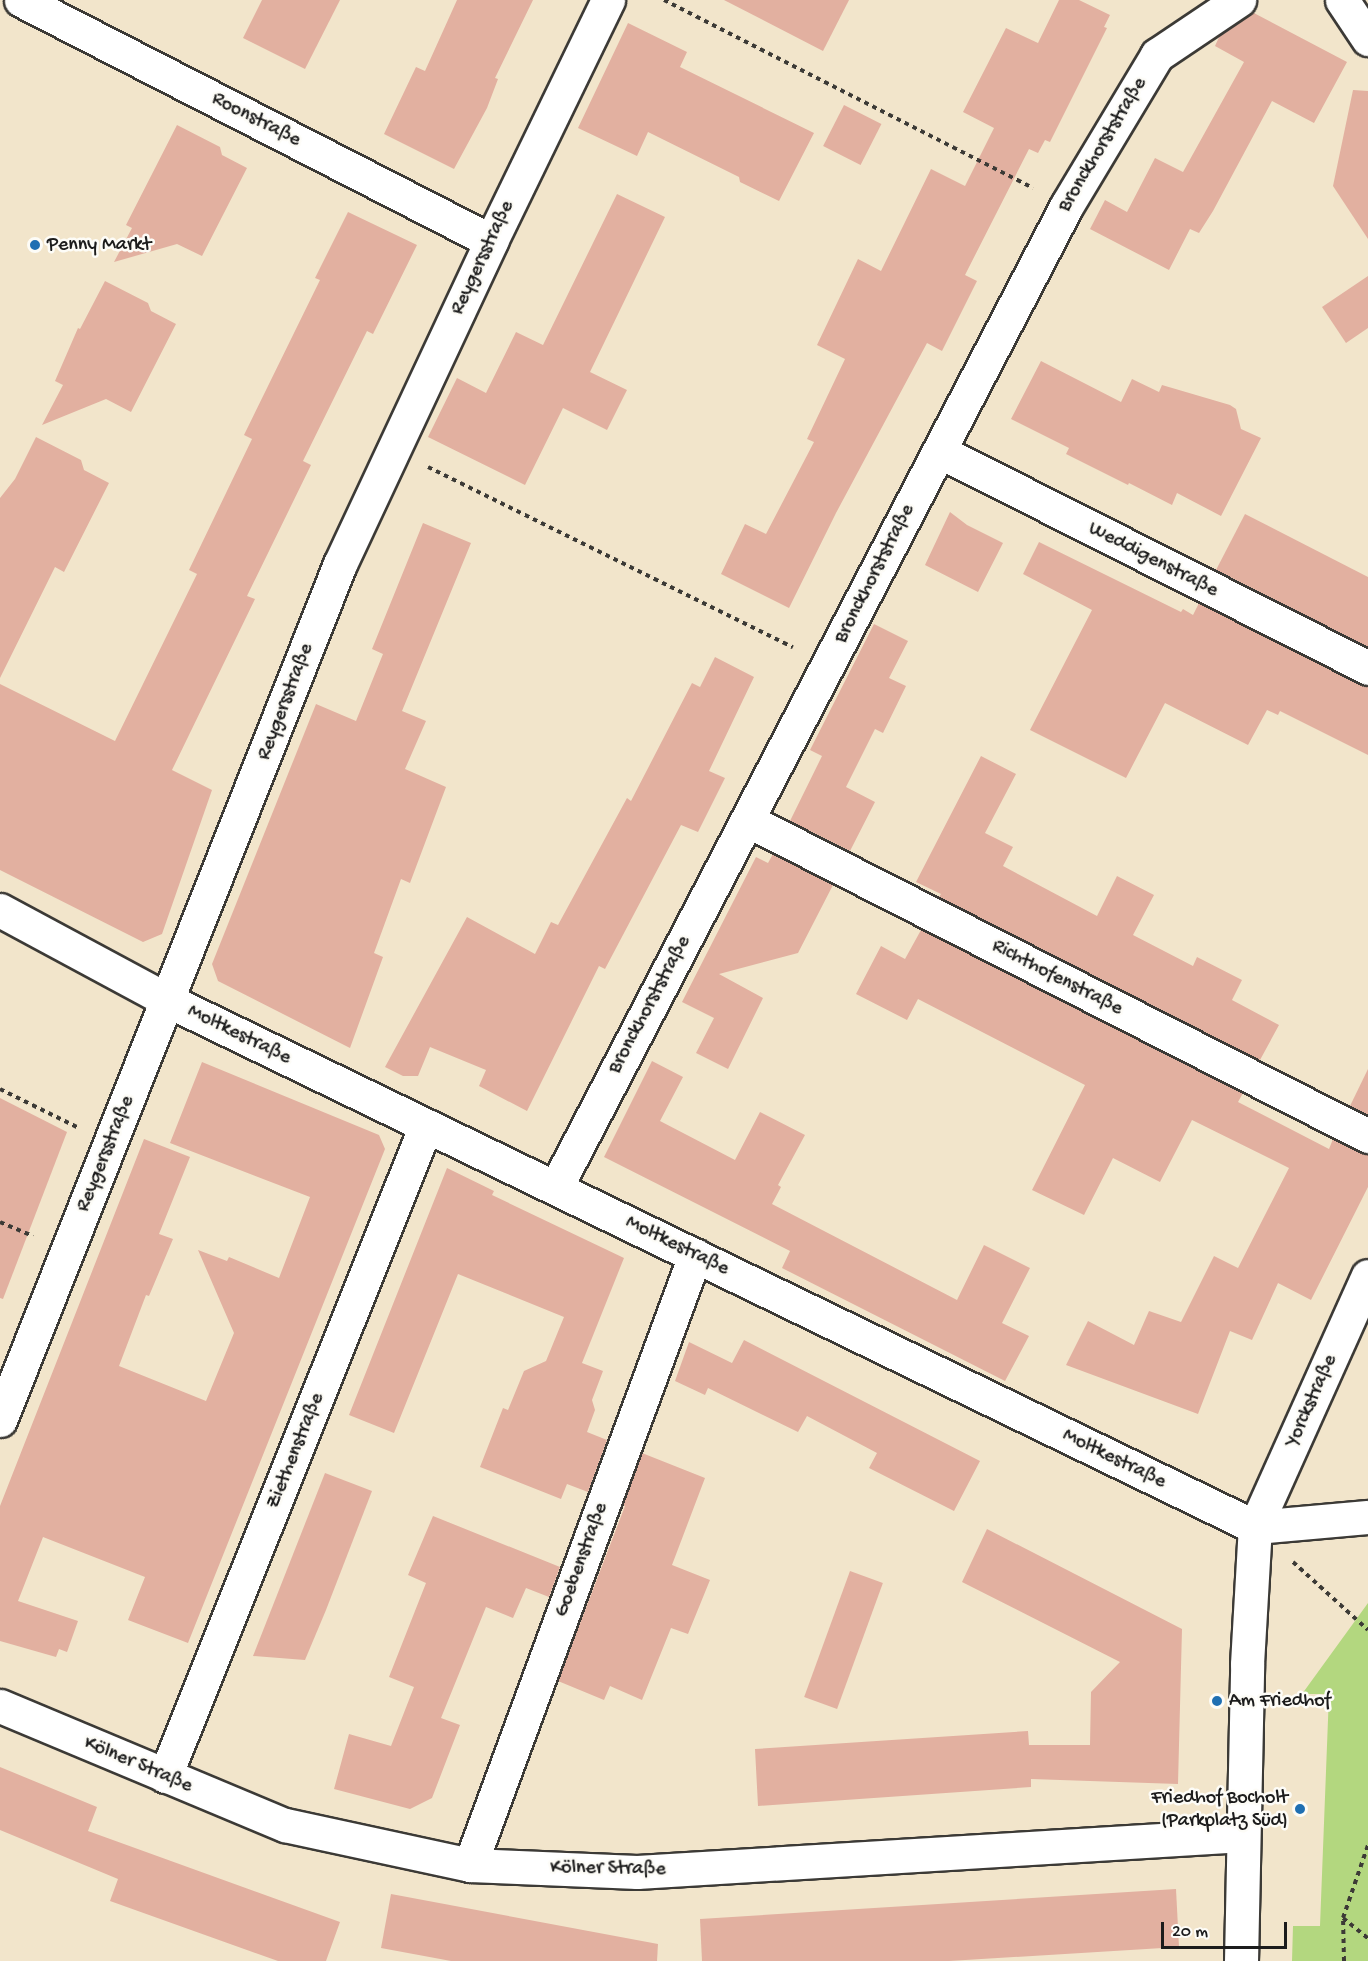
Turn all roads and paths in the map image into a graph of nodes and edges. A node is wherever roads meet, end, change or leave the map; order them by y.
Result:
1 (21, 0) edge
2 (608, 0) edge
3 (664, 0) edge
4 (1239, 0) edge
5 (1342, 0) edge
6 (1368, 39) edge
7 (1067, 205) junction
8 (491, 241) junction
9 (393, 449) junction
10 (939, 451) junction
11 (828, 664) junction
12 (1368, 669) edge
13 (747, 820) junction
14 (0, 910) edge
15 (169, 1001) junction
16 (0, 1089) edge
17 (426, 1125) junction
18 (1368, 1136) edge
19 (110, 1144) junction
20 (556, 1187) junction
21 (695, 1255) junction
22 (1368, 1276) edge
23 (0, 1420) edge
24 (1368, 1517) edge
25 (1255, 1527) junction
26 (1368, 1630) edge
27 (0, 1706) edge
28 (165, 1776) junction
29 (1243, 1835) junction
30 (1368, 1845) edge
31 (470, 1866) junction
32 (1343, 1918) junction
33 (1368, 1938) edge
34 (1241, 1961) edge
35 (1344, 1961) edge

1 - 8 street, Roonstraße
2 - 8 street, Reygersstraße
3 - 7 path
4 - 7 street, Bronckhorststraße
5 - 6 street
7 - 10 street, Bronckhorststraße
8 - 9 street, Reygersstraße
9 - 11 path
9 - 15 street, Reygersstraße
10 - 11 street, Bronckhorststraße
10 - 12 street, Weddigenstraße
11 - 13 street, Bronckhorststraße
13 - 18 street, Richthofenstraße
13 - 20 street, Bronckhorststraße
14 - 15 street, Moltkestraße
15 - 17 street, Moltkestraße
15 - 19 street, Reygersstraße
16 - 19 path
17 - 20 street, Moltkestraße
17 - 28 street, Ziethenstraße
19 - 23 street, Reygersstraße
20 - 21 street, Moltkestraße
21 - 25 street, Moltkestraße
21 - 31 street, Goebenstraße
22 - 25 street, Yorckstraße
24 - 25 street
25 - 26 path
25 - 29 street
27 - 28 street, Kölner Straße
28 - 31 street, Kölner Straße
29 - 31 street, Kölner Straße
29 - 34 street
30 - 32 path
32 - 33 path
32 - 35 path

